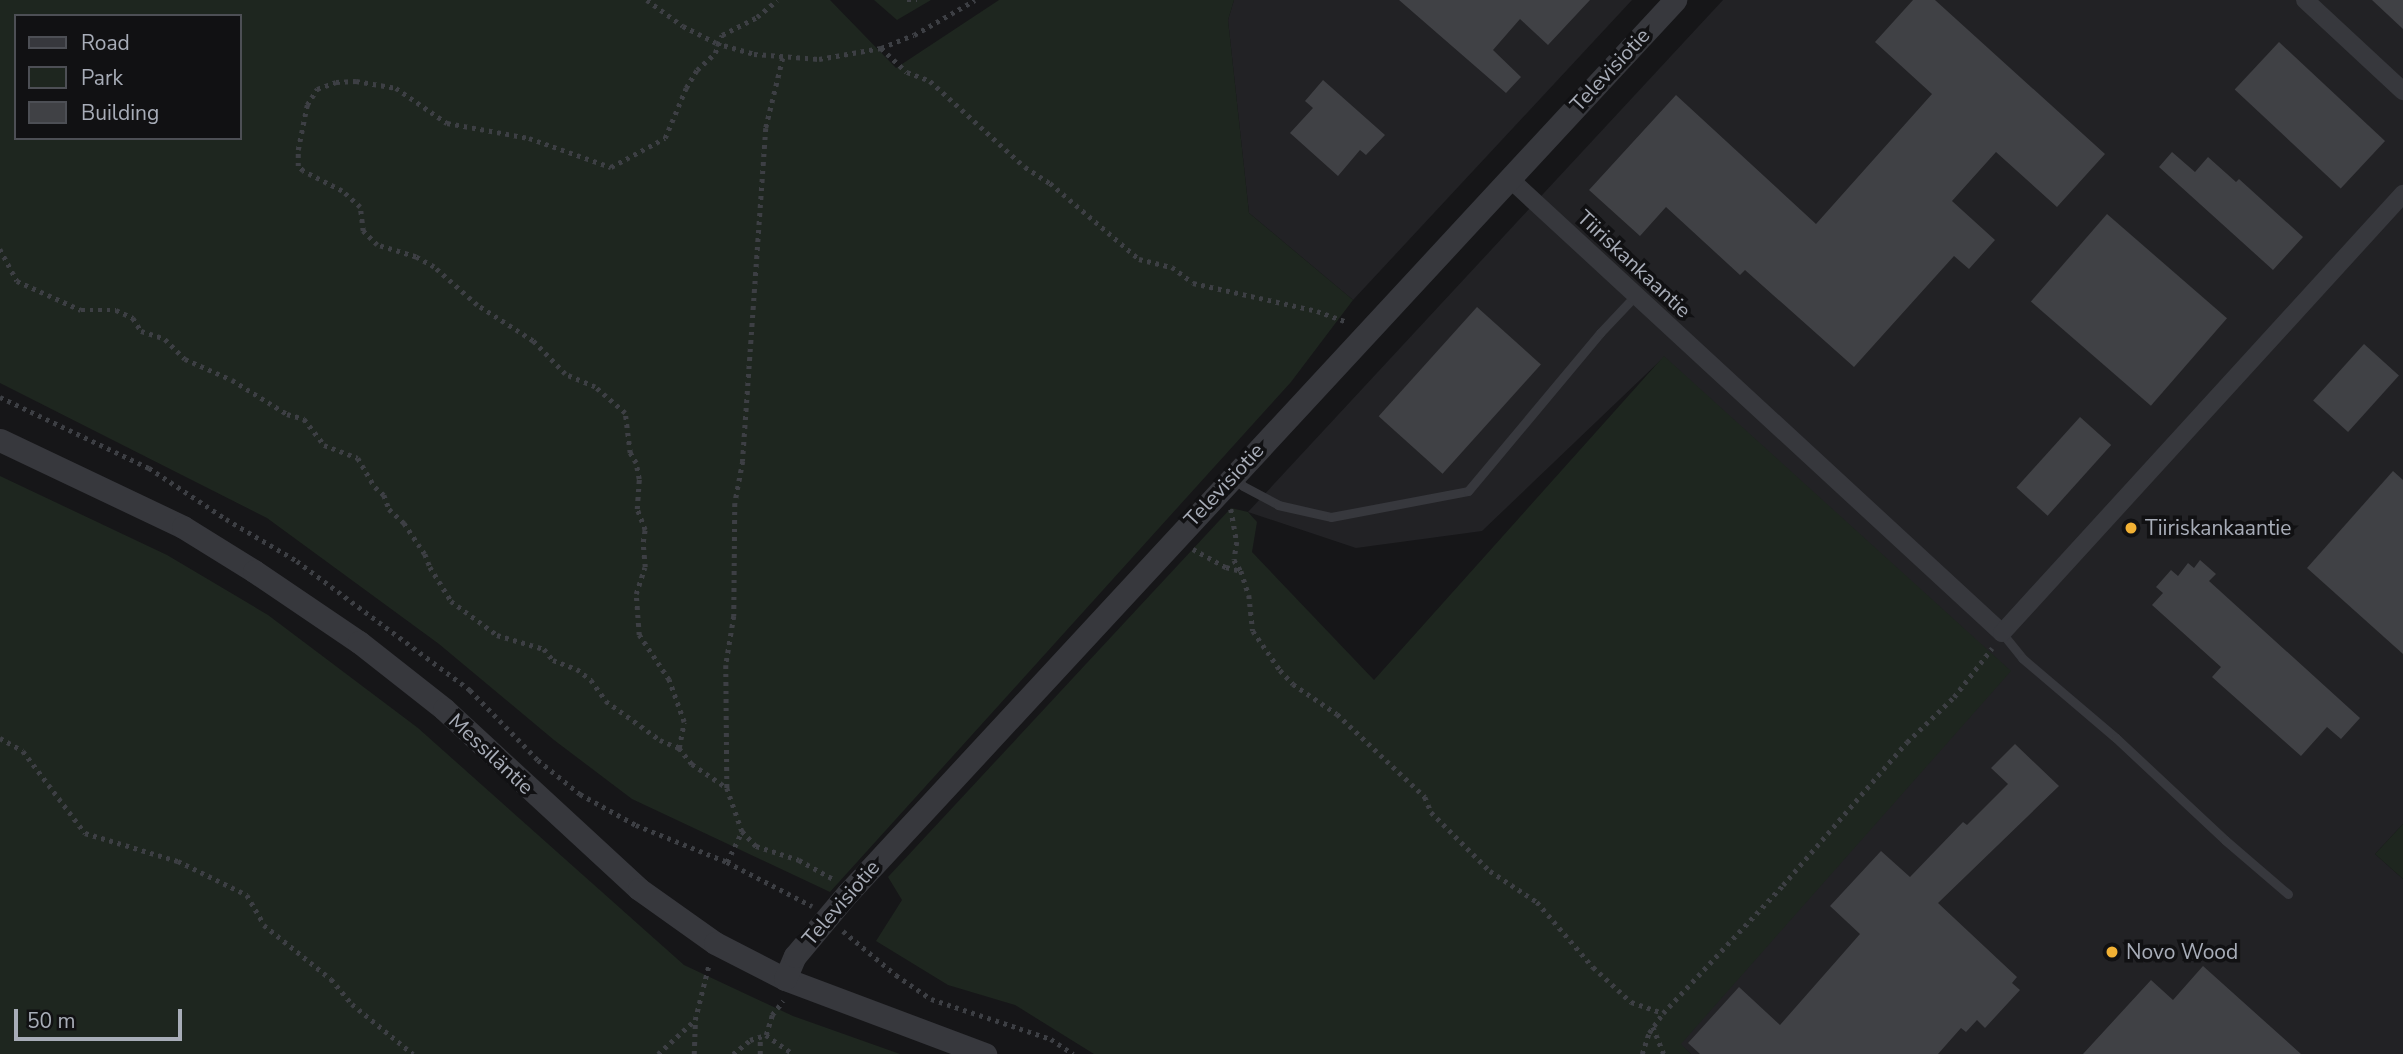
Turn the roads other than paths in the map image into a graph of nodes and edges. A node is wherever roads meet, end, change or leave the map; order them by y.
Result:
1 (1675, 0) edge
2 (2305, 0) edge
3 (2403, 91) edge
4 (1510, 179) junction
5 (2403, 194) edge
6 (1636, 296) junction
7 (0, 440) edge
8 (1225, 484) junction
9 (2002, 633) junction
10 (2288, 894) dead end
11 (788, 980) junction
12 (985, 1054) edge

1 - 4 street, Televisiotie
2 - 3 street
4 - 6 street, Tiiriskankaantie
4 - 8 street, Televisiotie
5 - 9 street
6 - 8 lane
6 - 9 street, Tiiriskankaantie
7 - 11 street, Messiläntie
8 - 11 street, Televisiotie
9 - 10 lane
11 - 12 street, Messiläntie

